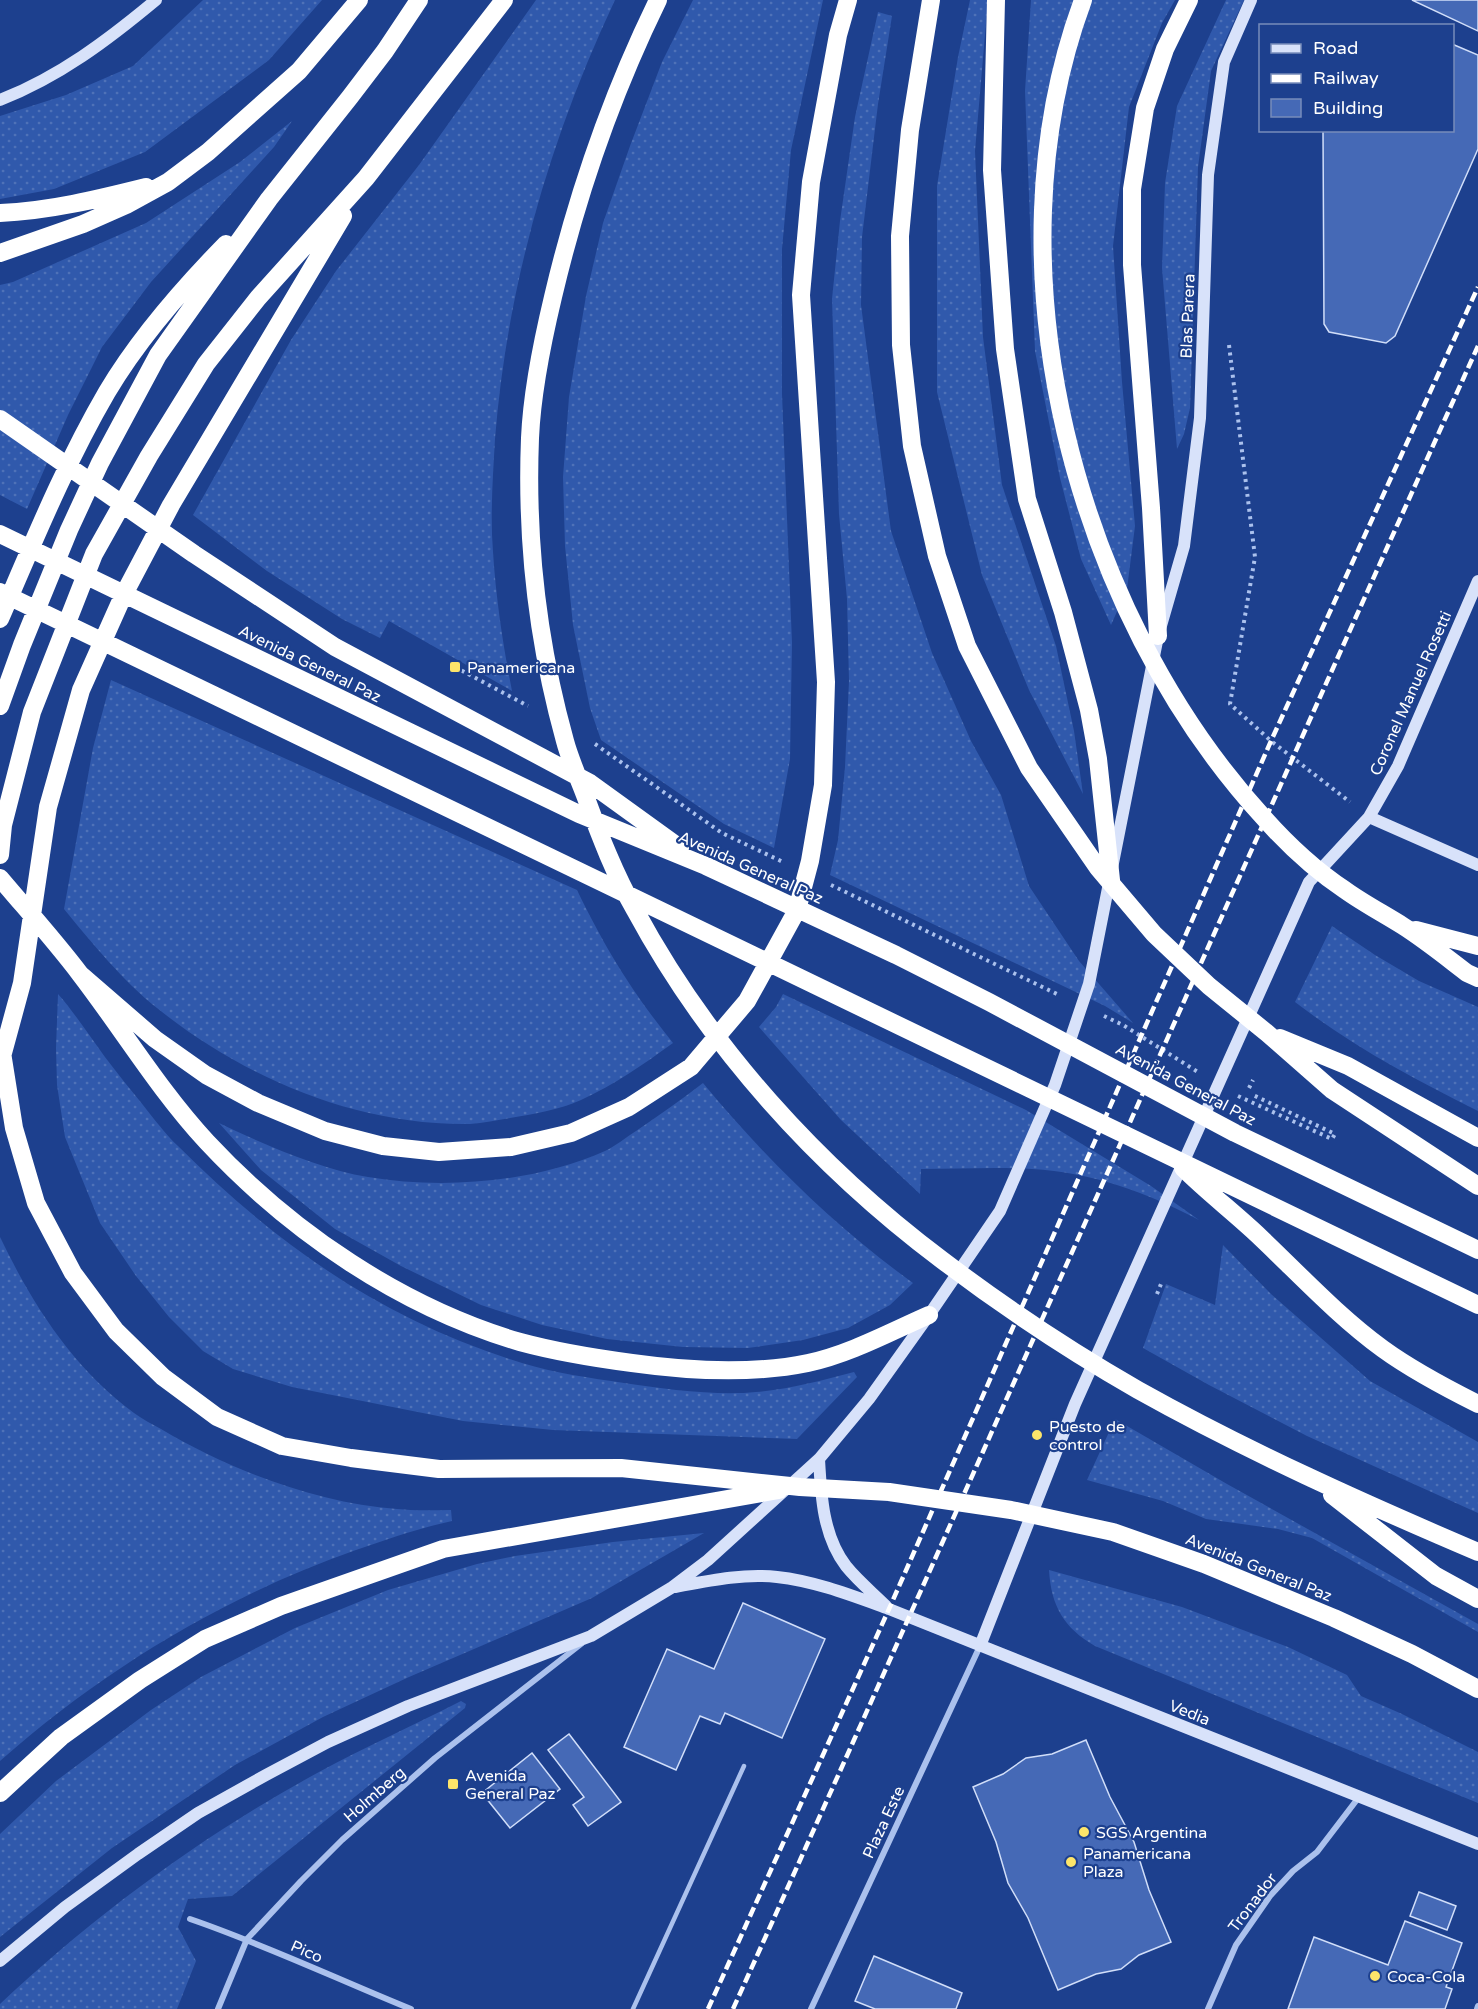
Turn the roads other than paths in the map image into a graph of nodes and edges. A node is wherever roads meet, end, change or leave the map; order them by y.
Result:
1 (156, 0) edge
2 (359, 0) edge
3 (419, 0) edge
4 (504, 0) edge
5 (658, 0) edge
6 (848, 0) edge
7 (931, 0) edge
8 (996, 0) edge
9 (1083, 0) edge
10 (1189, 0) edge
11 (1251, 0) edge
12 (0, 100) edge
13 (366, 178) junction
14 (168, 182) junction
15 (269, 200) junction
16 (0, 213) edge
17 (0, 253) edge
18 (0, 419) edge
19 (0, 534) edge
20 (1478, 581) edge
21 (0, 592) edge
22 (0, 619) edge
23 (1158, 636) junction
24 (0, 706) edge
25 (1369, 817) junction
26 (0, 855) edge
27 (1478, 865) edge
28 (708, 867) junction
29 (0, 878) edge
30 (1111, 880) junction
31 (1402, 925) junction
32 (1478, 946) edge
33 (80, 974) junction
34 (1478, 978) edge
35 (1267, 1033) junction
36 (1, 1048) edge
37 (1478, 1138) edge
38 (1478, 1186) edge
39 (1213, 1187) junction
40 (1478, 1250) edge
41 (1478, 1305) edge
42 (929, 1315) junction
43 (1478, 1404) edge
44 (819, 1459) junction
45 (1310, 1477) junction
46 (800, 1486) junction
47 (1478, 1552) edge
48 (671, 1587) junction
49 (1478, 1599) edge
50 (890, 1609) junction
51 (591, 1636) junction
52 (980, 1646) junction
53 (1478, 1689) edge
54 (744, 1766) dead end
55 (0, 1793) edge
56 (1359, 1797) junction
57 (1478, 1844) edge
58 (190, 1919) dead end
59 (247, 1939) junction
60 (0, 1961) edge
61 (218, 2009) edge
62 (411, 2009) edge
63 (633, 2009) edge
64 (811, 2009) edge
65 (1208, 2009) edge

1 - 12 street
2 - 14 highway
3 - 15 highway
4 - 13 highway
5 - 45 highway
6 - 33 highway
7 - 35 highway
8 - 30 highway
9 - 31 highway
10 - 23 highway
11 - 23 street, Blas Parera
13 - 26 highway
13 - 36 highway
14 - 16 highway
14 - 17 highway
15 - 22 highway
15 - 24 highway
18 - 28 highway
19 - 28 highway, Avenida General Paz
20 - 25 street, Coronel Manuel Rosetti
21 - 39 highway
23 - 30 street, Blas Parera
25 - 27 street
25 - 52 street, Coronel Manuel Rosetti
28 - 40 highway, Avenida General Paz
29 - 33 highway
30 - 42 street, Blas Parera
31 - 32 highway
31 - 34 highway
33 - 42 highway
35 - 37 highway
35 - 38 highway
36 - 46 highway
39 - 41 highway
39 - 43 highway
42 - 44 street, Blas Parera
44 - 48 street, Blas Parera
44 - 50 street
45 - 47 highway
45 - 49 highway
46 - 53 highway, Avenida General Paz
46 - 55 highway
48 - 50 street, Vedia
48 - 51 street, Blas Parera
50 - 52 street, Vedia
51 - 59 street, Holmberg
51 - 60 street, Blas Parera
52 - 56 street, Vedia
52 - 64 street, Plaza Este
54 - 63 lane
56 - 57 street, Vedia
56 - 65 street, Tronador
58 - 59 street, Pico
59 - 61 street, Holmberg
59 - 62 street, Pico

